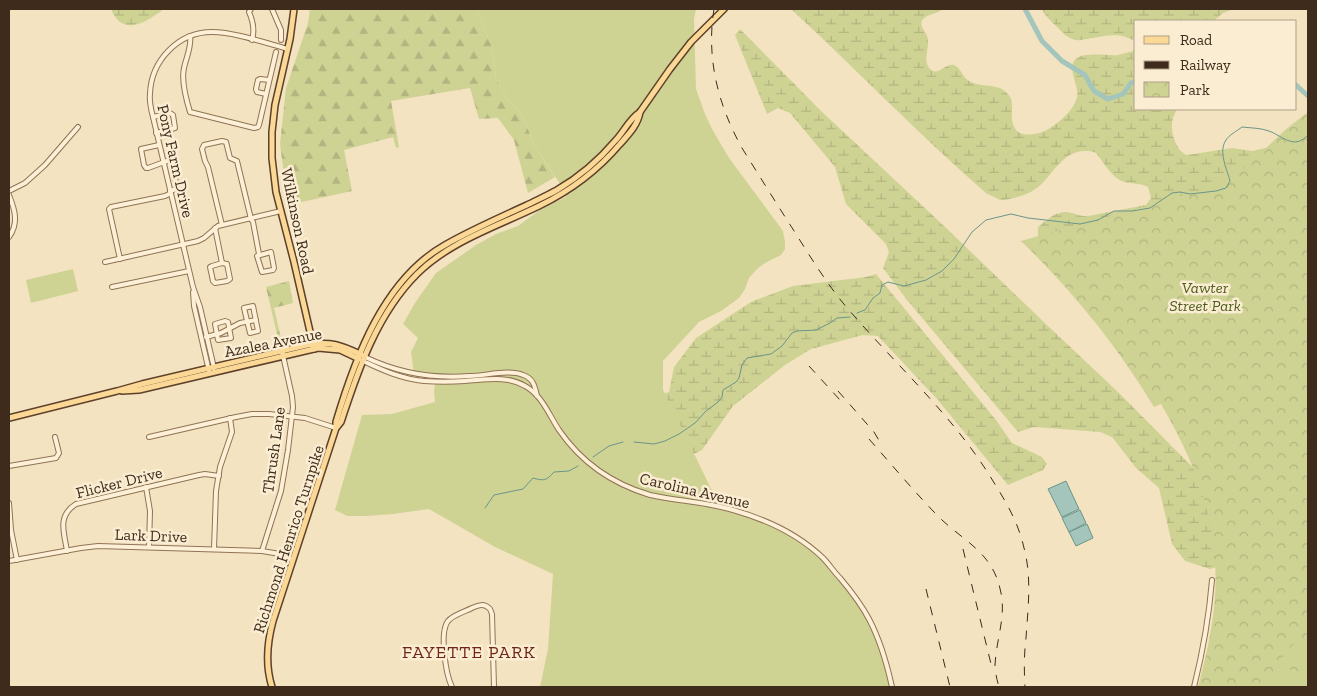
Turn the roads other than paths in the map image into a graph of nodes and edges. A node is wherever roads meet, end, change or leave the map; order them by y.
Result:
1 (251, 9) edge
2 (272, 9) edge
3 (294, 9) edge
4 (724, 9) edge
5 (190, 36) junction
6 (252, 40) junction
7 (281, 40) dead end
8 (288, 49) junction
9 (276, 52) dead end
10 (269, 80) junction
11 (266, 94) junction
12 (153, 117) junction
13 (78, 127) dead end
14 (156, 133) junction
15 (159, 145) junction
16 (164, 163) junction
17 (170, 192) junction
18 (9, 193) edge
19 (281, 212) junction
20 (250, 219) junction
21 (222, 225) junction
22 (215, 228) junction
23 (9, 237) edge
24 (182, 244) junction
25 (259, 254) junction
26 (120, 259) junction
27 (105, 262) dead end
28 (222, 263) junction
29 (189, 271) junction
30 (112, 287) dead end
31 (192, 287) junction
32 (256, 320) junction
33 (247, 322) junction
34 (229, 329) junction
35 (217, 335) junction
36 (207, 337) junction
37 (202, 338) junction
38 (313, 346) junction
39 (283, 353) junction
40 (361, 358) junction
41 (212, 370) junction
42 (538, 396) junction
43 (292, 417) junction
44 (9, 418) edge
45 (230, 418) junction
46 (336, 428) junction
47 (55, 437) dead end
48 (149, 437) dead end
49 (588, 462) joint
50 (9, 466) edge
51 (219, 476) junction
52 (146, 487) junction
53 (9, 503) edge
54 (150, 547) junction
55 (214, 549) junction
56 (67, 551) junction
57 (262, 551) junction
58 (16, 560) junction
59 (293, 560) junction
60 (9, 561) edge
61 (1212, 580) dead end
62 (270, 686) edge
63 (452, 687) edge
64 (494, 687) edge
65 (892, 687) edge
66 (1194, 687) edge

1 - 6 street
2 - 7 street
3 - 8 main road, Wilkinson Road
4 - 40 main road, Richmond Henrico Turnpike
5 - 6 street, Pony Farm Drive
5 - 11 street
5 - 12 street, Pony Farm Drive
6 - 8 street, Pony Farm Drive
8 - 19 main road, Wilkinson Road
9 - 10 street
10 - 11 street
10 - 11 street
12 - 14 street, Pony Farm Drive
12 - 14 street
13 - 18 street
14 - 15 street, Pony Farm Drive
15 - 16 street, Pony Farm Drive
15 - 16 street
16 - 17 street, Pony Farm Drive
16 - 17 street
17 - 24 street, Pony Farm Drive
17 - 26 street
18 - 23 street
19 - 20 street
19 - 38 main road, Wilkinson Road
20 - 21 street
20 - 21 street
20 - 25 street
21 - 22 street
22 - 24 street
22 - 28 street
24 - 26 street
24 - 29 street, Pony Farm Drive
25 - 25 street
26 - 27 street
28 - 28 street
29 - 30 street
29 - 31 street, Pony Farm Drive
31 - 36 street, Pony Farm Drive
31 - 37 street, Pony Farm Drive
32 - 33 street
32 - 33 street
32 - 33 street
33 - 34 street
34 - 35 street
34 - 35 street
34 - 35 street
35 - 36 street
36 - 37 street
36 - 41 street, Pony Farm Drive
37 - 41 street, Pony Farm Drive
38 - 39 main road, Azalea Avenue
38 - 40 main road, Azalea Avenue
39 - 41 main road, Azalea Avenue
39 - 43 street, Thrush Lane
40 - 42 street, Azalea Avenue
40 - 42 street, Azalea Avenue
40 - 46 main road, Richmond Henrico Turnpike
41 - 44 main road, Azalea Avenue
42 - 49 street, Azalea Avenue
43 - 45 street
43 - 46 street
43 - 57 street, Thrush Lane
45 - 48 street
45 - 51 street
46 - 59 main road, Richmond Henrico Turnpike
47 - 50 street
49 - 65 street, Carolina Avenue
51 - 52 street, Flicker Drive
51 - 55 street
52 - 54 street
52 - 56 street, Flicker Drive
53 - 58 street
54 - 55 street, Lark Drive
54 - 56 street, Lark Drive
55 - 57 street, Lark Drive
56 - 58 street, Lark Drive
57 - 59 street, Lark Drive
58 - 60 street, Lark Drive
59 - 62 main road, Richmond Henrico Turnpike
61 - 66 street
63 - 64 street

